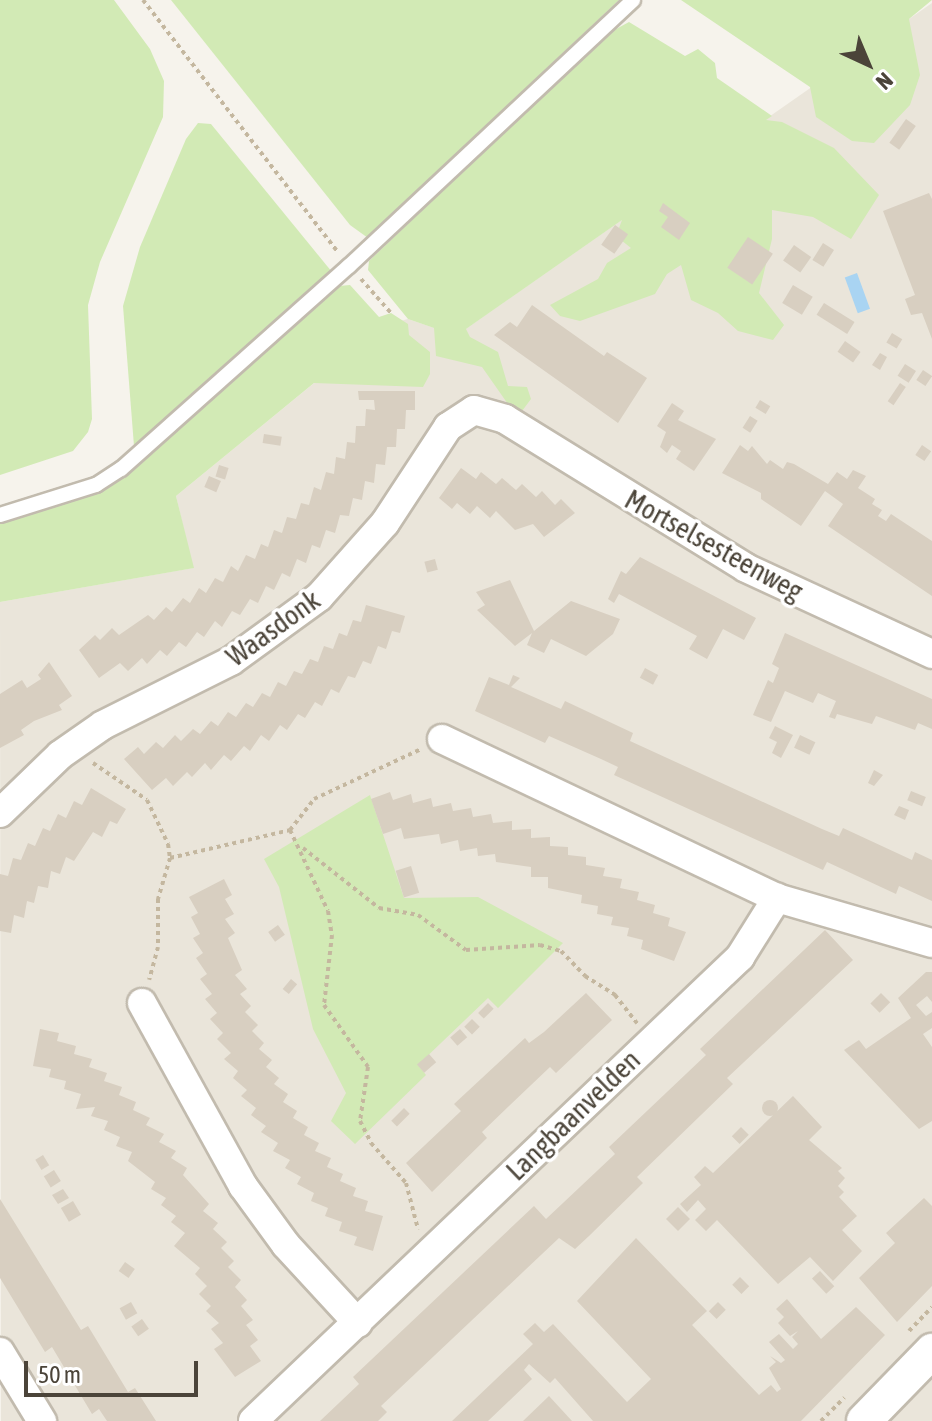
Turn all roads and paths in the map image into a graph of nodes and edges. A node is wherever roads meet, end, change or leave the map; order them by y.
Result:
1 (143, 0) edge
2 (633, 0) edge
3 (349, 266) junction
4 (391, 313) dead end
5 (505, 419) joint
6 (0, 515) edge
7 (932, 654) edge
8 (442, 739) joint
9 (60, 755) junction
10 (0, 813) edge
11 (290, 830) junction
12 (303, 847) junction
13 (170, 858) junction
14 (777, 898) junction
15 (932, 943) edge
16 (142, 1003) joint
17 (654, 1038) junction
18 (424, 1259) junction
19 (358, 1323) junction
20 (932, 1351) edge
21 (0, 1352) edge
22 (42, 1421) edge
23 (253, 1421) edge
24 (864, 1421) edge

1 - 3 path
2 - 3 lane
3 - 4 path
3 - 6 lane
5 - 7 street, Mortselsesteenweg
5 - 9 street, Waasdonk
8 - 11 path
8 - 14 street
9 - 10 street, Waasdonk
9 - 13 path
11 - 12 path
11 - 13 path
12 - 17 path
12 - 18 path
13 - 16 path
14 - 15 street
14 - 17 street, Langbaanvelden
16 - 19 street
17 - 18 street, Langbaanvelden
18 - 19 street, Langbaanvelden
19 - 23 street, Langbaanvelden
20 - 24 street
21 - 22 street

